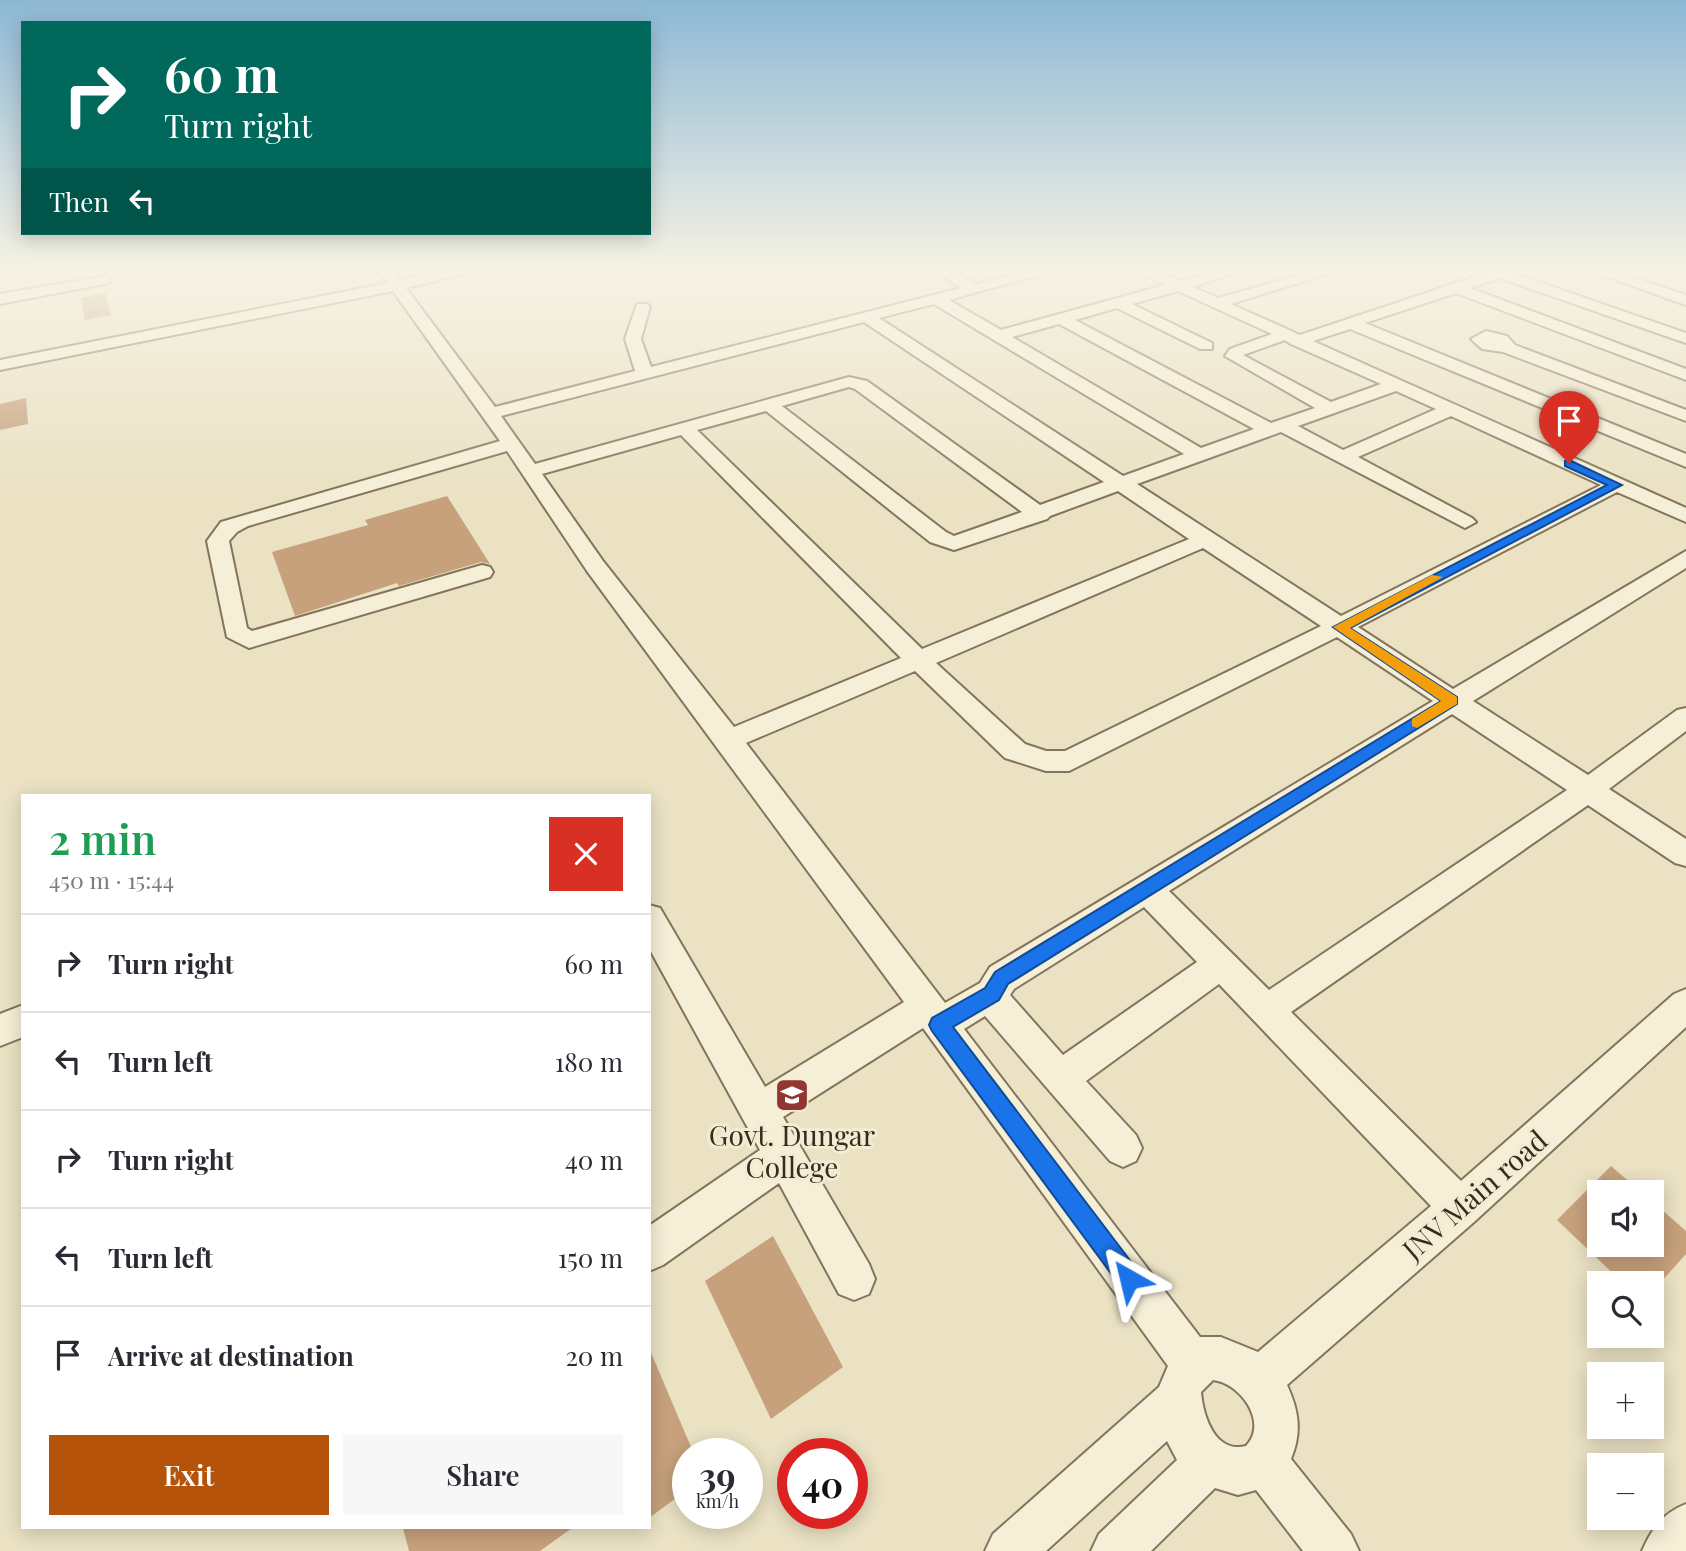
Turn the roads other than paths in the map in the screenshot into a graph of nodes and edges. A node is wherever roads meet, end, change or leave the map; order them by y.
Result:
1 (98, 343) edge
2 (439, 343) edge
3 (635, 343) edge
4 (767, 343) edge
5 (907, 343) edge
6 (1010, 343) edge
7 (1110, 343) edge
8 (1201, 343) edge
9 (1269, 343) edge
10 (1302, 343) edge
11 (1400, 343) edge
12 (1602, 343) edge
13 (1206, 346) dead end
14 (1505, 346) dead end
15 (1646, 360) junction
16 (0, 365) edge
17 (645, 374) junction
18 (1686, 375) edge
19 (1595, 381) junction
20 (1395, 385) junction
21 (1544, 402) junction
22 (767, 403) junction
23 (1331, 409) junction
24 (1450, 410) junction
25 (491, 413) junction
26 (1686, 416) edge
27 (683, 428) junction
28 (1277, 429) junction
29 (511, 444) junction
30 (1201, 456) junction
31 (1342, 457) junction
32 (1686, 461) edge
33 (532, 471) junction
34 (1122, 485) junction
35 (1616, 485) junction
36 (1040, 515) junction
37 (1686, 516) edge
38 (1465, 522) dead end
39 (1204, 541) junction
40 (1686, 558) edge
41 (482, 572) dead end
42 (1339, 627) junction
43 (920, 662) junction
44 (1452, 701) junction
45 (1686, 717) edge
46 (729, 740) junction
47 (1587, 791) junction
48 (1686, 854) edge
49 (1148, 890) junction
50 (651, 921) edge
51 (1221, 964) junction
52 (992, 994) junction
53 (1686, 1005) edge
54 (1267, 1010) junction
55 (933, 1016) junction
56 (21, 1022) edge
57 (0, 1030) edge
58 (1060, 1078) junction
59 (761, 1110) junction
60 (1124, 1148) dead end
61 (783, 1157) junction
62 (1460, 1208) junction
63 (651, 1250) edge
64 (854, 1279) dead end
65 (1259, 1380) junction
66 (1185, 1382) junction
67 (1210, 1461) junction
68 (1264, 1462) junction
69 (1686, 1528) edge
70 (1010, 1551) edge
71 (1116, 1551) edge
72 (1334, 1551) edge
73 (1667, 1551) edge

1 - 16 street
2 - 25 street
3 - 17 street
4 - 17 street
5 - 34 street
6 - 30 street
7 - 28 street
8 - 13 street
9 - 23 street
10 - 20 street
11 - 21 street
12 - 15 street
14 - 19 street
15 - 18 street
15 - 19 street
17 - 25 street
19 - 21 street
19 - 26 street
20 - 23 street
20 - 24 street
21 - 32 street
22 - 27 street
22 - 36 street
22 - 36 street
23 - 28 street
24 - 31 street
24 - 35 street
25 - 29 street
27 - 33 street
27 - 43 street
28 - 30 street
28 - 31 street
29 - 33 street
29 - 41 street
30 - 34 street
31 - 38 street
33 - 46 street
34 - 36 street
34 - 39 street
35 - 37 street
35 - 42 street
39 - 42 street
39 - 43 street
40 - 44 street
42 - 43 street
42 - 44 street
43 - 46 street
44 - 47 street
44 - 49 street
45 - 47 street
46 - 55 street
47 - 48 street
47 - 54 street
49 - 51 street
49 - 52 street
50 - 59 street
51 - 54 street
51 - 58 street
52 - 55 street
52 - 58 street
53 - 62 street, JNV Main road
54 - 62 street
55 - 59 street
55 - 66 street
56 - 57 street
58 - 60 street
59 - 61 street
61 - 63 street
61 - 64 street
62 - 65 street, JNV Main road
65 - 66 street
65 - 68 street
66 - 67 street
66 - 70 street
67 - 68 street
67 - 71 street
68 - 72 street
69 - 73 street

